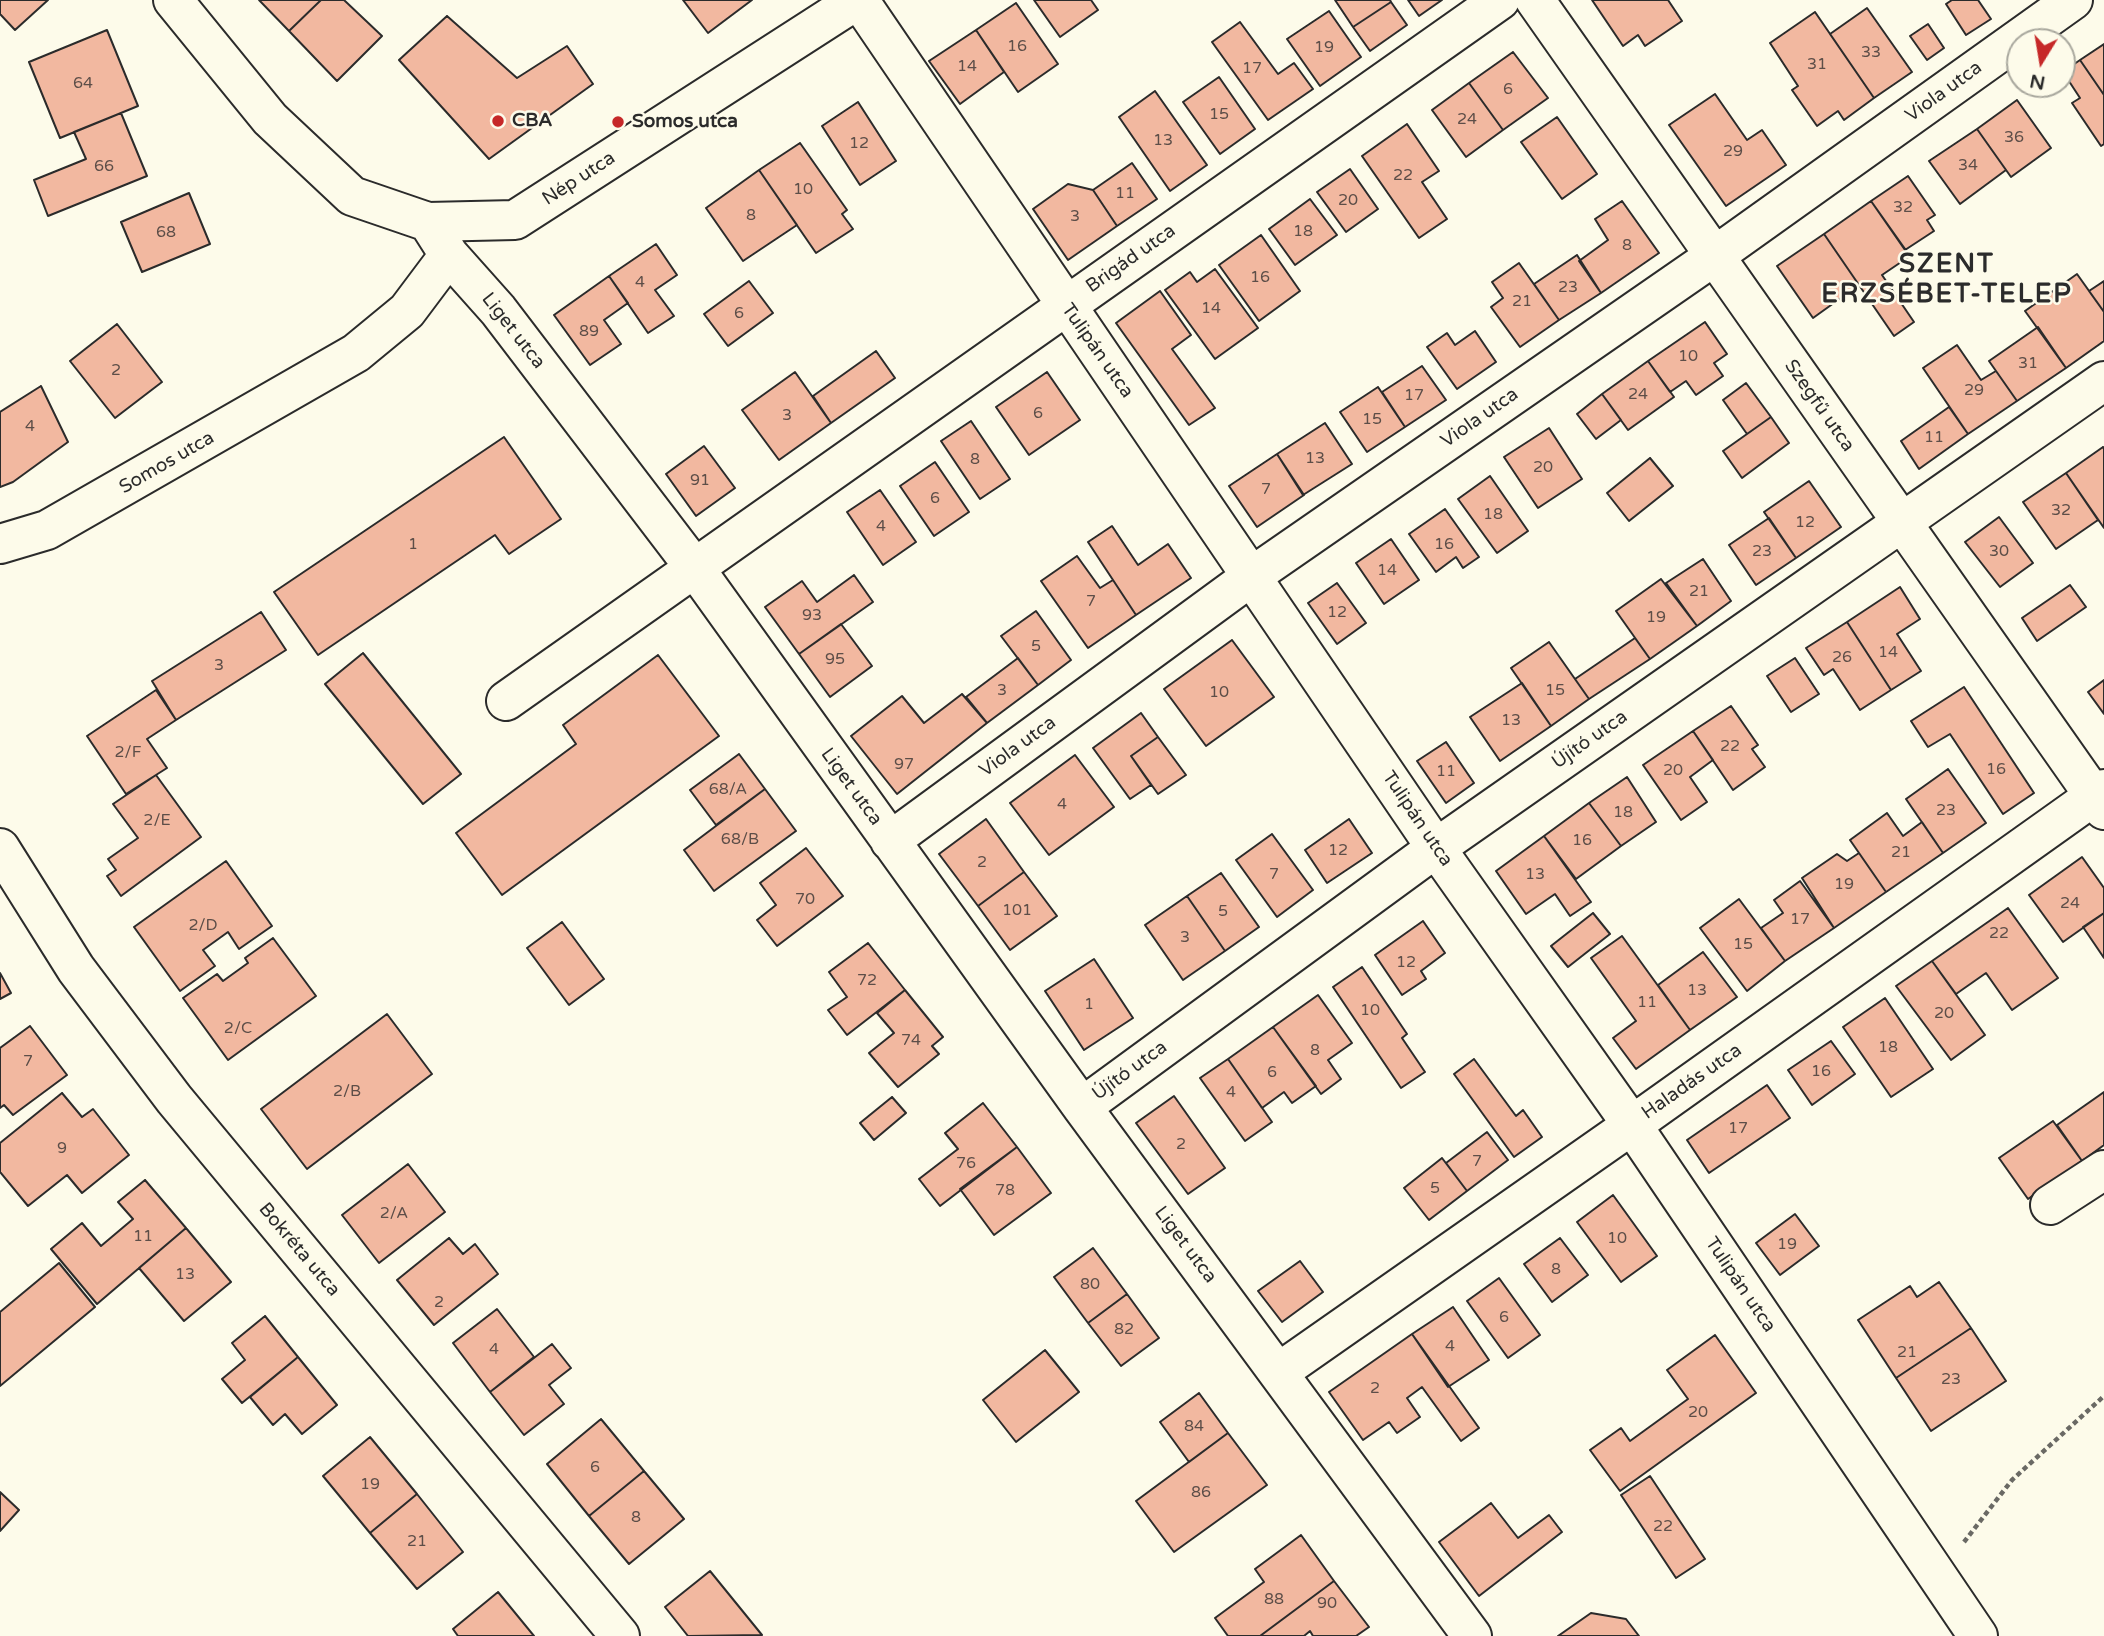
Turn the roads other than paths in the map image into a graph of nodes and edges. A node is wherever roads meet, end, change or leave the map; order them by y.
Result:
1 (173, 0) edge
2 (858, 0) edge
3 (1500, 0) edge
4 (1535, 0) edge
5 (2073, 0) edge
6 (428, 222) junction
7 (449, 255) junction
8 (1713, 257) junction
9 (1066, 305) junction
10 (2104, 381) edge
11 (1901, 522) junction
12 (0, 544) edge
13 (694, 567) junction
14 (1252, 576) junction
15 (506, 701) dead end
16 (2101, 799) edge
17 (890, 841) junction
18 (0, 848) edge
19 (1436, 848) junction
20 (1082, 1107) junction
21 (1632, 1125) junction
22 (2104, 1170) edge
23 (2050, 1205) dead end
24 (1279, 1372) junction
25 (620, 1636) edge
26 (1472, 1636) edge
27 (1978, 1636) edge

1 - 6 street
2 - 6 street, Nép utca
2 - 9 street, Tulipán utca
3 - 9 street, Brigád utca
4 - 8 street, Szegfű utca
5 - 8 street, Viola utca
6 - 7 street, Liget utca
7 - 12 street, Somos utca
7 - 13 street, Liget utca
8 - 11 street, Szegfű utca
8 - 14 street, Viola utca
9 - 13 street, Brigád utca
9 - 14 street, Tulipán utca
10 - 11 street, Újító utca
11 - 16 street, Szegfű utca
11 - 19 street, Újító utca
13 - 15 street, Brigád utca
13 - 17 street, Liget utca
14 - 17 street, Viola utca
14 - 19 street, Tulipán utca
16 - 21 street, Haladás utca
17 - 20 street, Liget utca
18 - 25 street, Bokréta utca
19 - 20 street, Újító utca
19 - 21 street, Tulipán utca
20 - 24 street, Liget utca
21 - 24 street, Haladás utca
21 - 27 street, Tulipán utca
22 - 23 street
24 - 26 street, Liget utca

